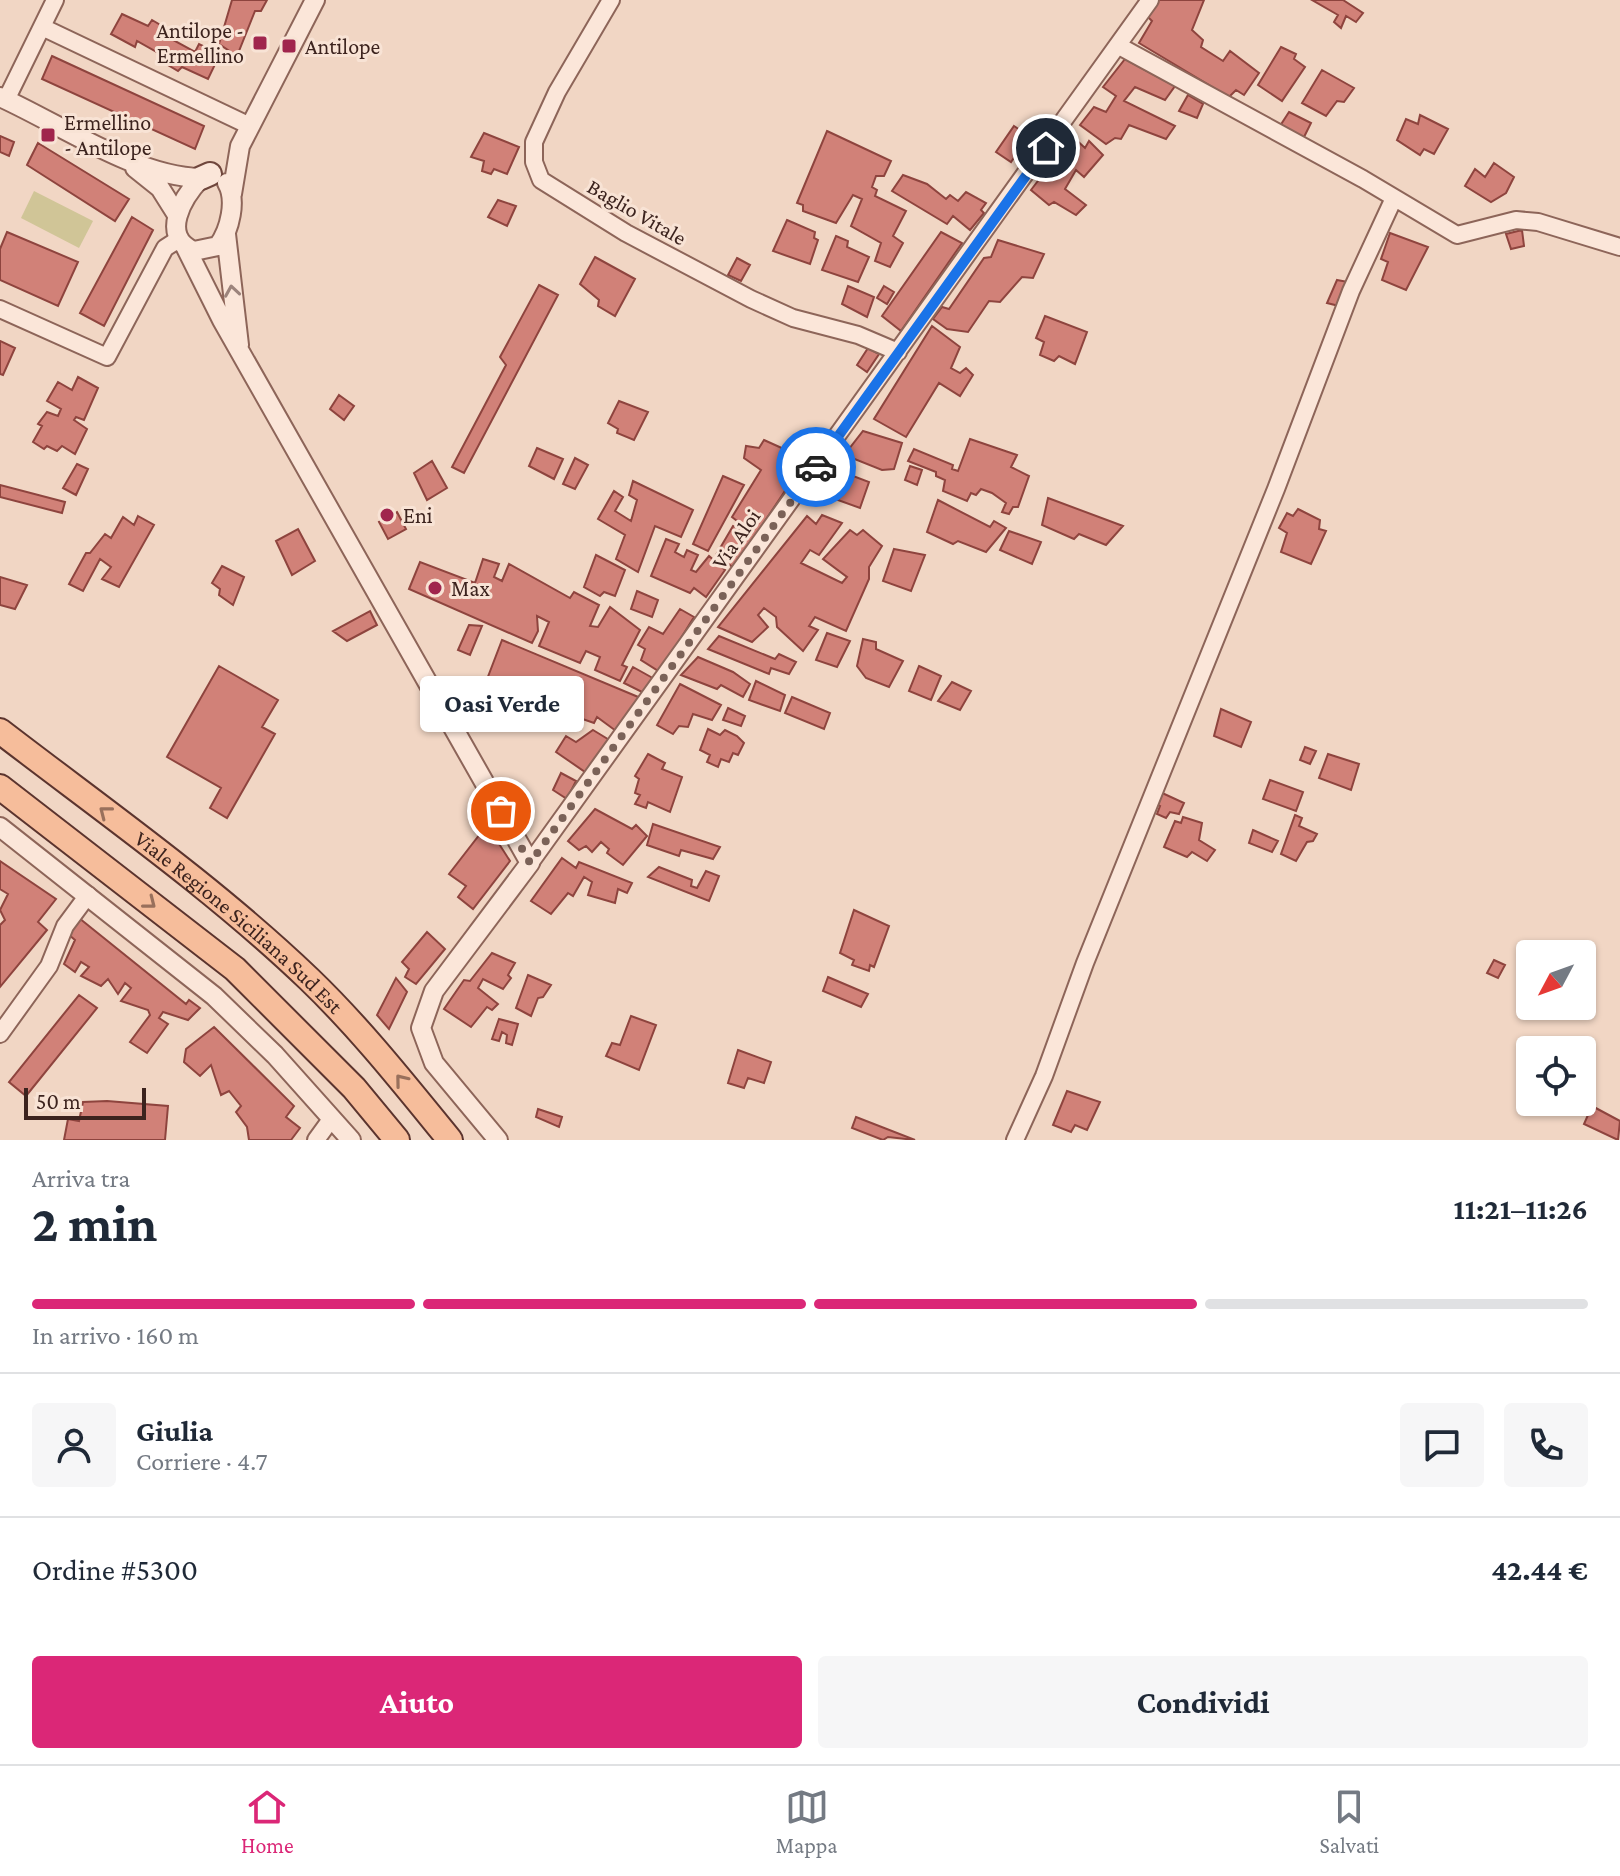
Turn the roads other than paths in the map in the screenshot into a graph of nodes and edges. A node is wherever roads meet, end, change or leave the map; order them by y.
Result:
1 (55, 0) edge
2 (315, 0) edge
3 (611, 0) edge
4 (1150, 0) edge
5 (42, 27) junction
6 (1119, 46) junction
7 (3, 98) edge
8 (250, 126) junction
9 (240, 146) junction
10 (127, 160) junction
11 (205, 176) junction
12 (232, 194) junction
13 (1394, 198) junction
14 (177, 215) junction
15 (226, 234) junction
16 (182, 243) junction
17 (1620, 247) edge
18 (0, 309) edge
19 (240, 348) junction
20 (898, 352) junction
21 (0, 731) edge
22 (0, 787) edge
23 (0, 827) edge
24 (530, 863) junction
25 (88, 895) junction
26 (0, 1034) edge
27 (332, 1118) junction
28 (316, 1140) edge
29 (351, 1140) edge
30 (397, 1140) edge
31 (450, 1140) edge
32 (498, 1140) edge
33 (1015, 1140) edge

1 - 5 street
2 - 8 street
3 - 20 street, Baglio Vitale
4 - 6 street, Via Aloi
5 - 7 street
5 - 8 street
6 - 13 street
6 - 20 street, Via Aloi
7 - 10 street
8 - 9 street
9 - 11 street
9 - 12 street
10 - 11 street
10 - 14 street
11 - 12 street
11 - 14 street
12 - 15 street
13 - 17 street
13 - 33 street
14 - 16 street
15 - 16 street
19 -> 15 street
16 - 18 street
16 - 19 street
19 - 24 street
20 - 24 street, Via Aloi
31 -> 21 main road, Viale Regione Siciliana Sud Est
22 -> 30 main road, Viale Regione Siciliana Sud Est
23 - 25 street
24 - 32 street, Via Aloi
25 - 26 street
25 - 27 street
27 - 28 street
27 - 29 street

